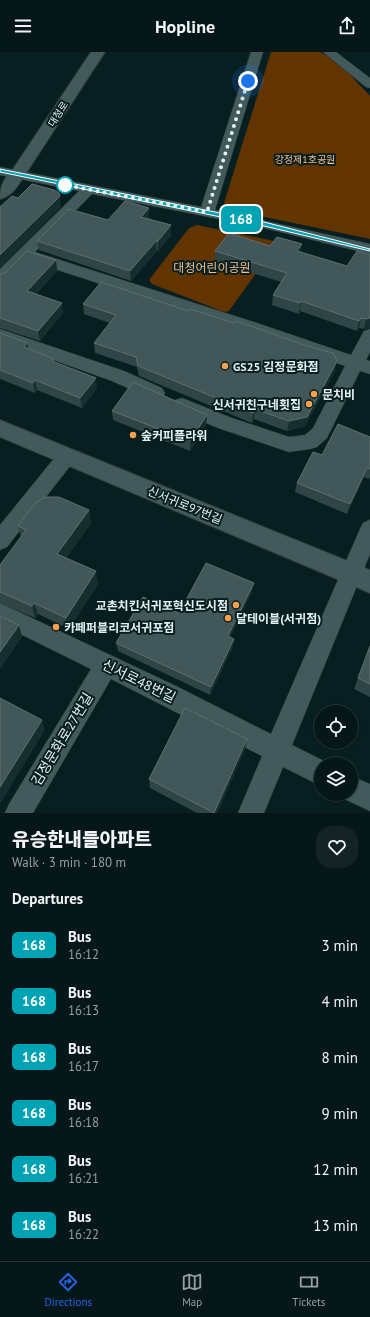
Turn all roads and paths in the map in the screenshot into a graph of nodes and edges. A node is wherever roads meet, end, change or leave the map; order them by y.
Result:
1 (98, 52) edge
2 (257, 52) edge
3 (330, 52) edge
4 (370, 84) edge
5 (0, 171) edge
6 (17, 175) junction
7 (89, 189) junction
8 (0, 194) edge
9 (207, 212) junction
10 (370, 249) edge
11 (25, 253) junction
12 (0, 278) edge
13 (0, 335) edge
14 (370, 335) edge
15 (363, 365) edge
16 (0, 428) edge
17 (67, 456) junction
18 (370, 529) edge
19 (0, 542) edge
20 (361, 578) edge
21 (0, 613) edge
22 (106, 665) junction
23 (277, 751) junction
24 (314, 770) edge
25 (358, 792) edge
26 (370, 798) edge
27 (18, 813) edge
28 (250, 813) edge

1 - 6 street, 대청로
2 - 9 street
3 - 4 street
5 - 6 street
6 - 7 street
6 - 8 street, 대청로
7 - 9 street
7 - 11 street
9 - 10 street
11 - 12 street
11 - 15 street
13 - 15 street
14 - 15 street
16 - 17 street, 신서귀로97번길
17 - 19 street
17 - 20 street, 신서귀로97번길
18 - 20 street
20 - 23 street
21 - 22 street, 신서로48번길
22 - 23 street, 신서로48번길
22 - 27 street, 김정문화로27번길
23 - 24 street, 신서로48번길
23 - 28 street
25 - 26 street

